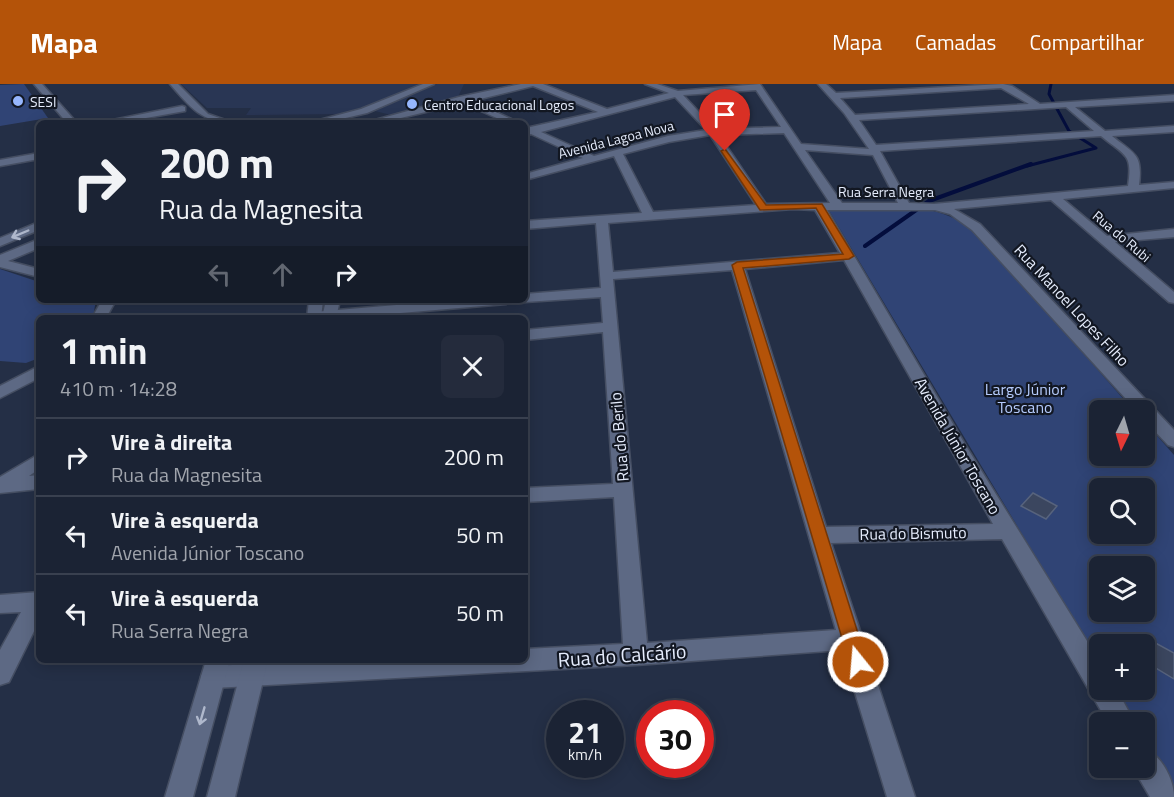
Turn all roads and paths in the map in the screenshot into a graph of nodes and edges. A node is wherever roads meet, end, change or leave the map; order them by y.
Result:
1 (38, 84) edge
2 (174, 84) edge
3 (430, 84) edge
4 (531, 84) edge
5 (536, 84) edge
6 (648, 84) edge
7 (822, 84) edge
8 (163, 85) edge
9 (971, 85) edge
10 (757, 86) edge
11 (676, 94) junction
12 (836, 96) junction
13 (1174, 98) edge
14 (462, 99) junction
15 (1068, 105) junction
16 (197, 106) junction
17 (1037, 111) junction
18 (185, 112) junction
19 (608, 112) junction
20 (852, 118) junction
21 (69, 120) edge
22 (125, 120) edge
23 (219, 120) edge
24 (326, 120) edge
25 (389, 120) edge
26 (508, 120) edge
27 (1052, 129) dead end
28 (1174, 129) edge
29 (528, 130) edge
30 (528, 130) edge
31 (787, 130) junction
32 (712, 132) junction
33 (1104, 133) junction
34 (1060, 135) junction
35 (800, 147) junction
36 (875, 150) junction
37 (617, 153) junction
38 (36, 157) edge
39 (593, 159) junction
40 (0, 164) edge
41 (528, 176) edge
42 (1174, 184) edge
43 (1133, 188) junction
44 (1052, 195) junction
45 (828, 206) junction
46 (905, 206) junction
47 (934, 207) junction
48 (763, 208) junction
49 (649, 216) junction
50 (602, 219) junction
51 (528, 221) edge
52 (36, 227) edge
53 (1174, 233) edge
54 (1103, 240) junction
55 (0, 242) edge
56 (36, 244) edge
57 (849, 256) junction
58 (3, 257) edge
59 (737, 265) junction
60 (36, 272) edge
61 (607, 284) junction
62 (528, 297) edge
63 (1173, 297) edge
64 (458, 303) edge
65 (330, 311) edge
66 (609, 327) junction
67 (528, 335) edge
68 (36, 373) edge
69 (0, 377) edge
70 (16, 384) junction
71 (0, 393) edge
72 (1168, 428) edge
73 (1174, 441) edge
74 (36, 461) edge
75 (36, 482) edge
76 (1, 485) edge
77 (624, 490) junction
78 (528, 495) edge
79 (1009, 531) junction
80 (818, 535) junction
81 (36, 601) edge
82 (0, 604) edge
83 (36, 607) edge
84 (851, 639) junction
85 (636, 654) junction
86 (528, 658) edge
87 (390, 663) edge
88 (1089, 666) edge
89 (254, 668) edge
90 (216, 669) edge
91 (0, 674) edge
92 (1154, 778) edge
93 (179, 797) edge
94 (221, 797) edge
95 (901, 797) edge
96 (1166, 797) edge

1 - 21 street
2 - 16 street
3 - 24 street
4 - 14 street
5 - 19 street
6 - 11 street
7 - 12 street
8 - 18 street
9 - 12 street
9 - 17 street
10 - 11 street
10 - 31 street, Avenida Júnior Toscano
11 - 19 street
11 - 32 street
12 - 20 street
13 - 15 street
14 - 25 street
14 - 26 street
15 - 17 street
15 - 33 street
16 - 18 street
16 - 23 street
17 - 20 street
18 - 22 street
19 - 29 street
20 - 36 street
27 - 34 street
28 - 33 street
30 - 39 street
31 - 32 street, Avenida Lagoa Nova
31 - 35 street, Avenida Júnior Toscano
32 - 37 street, Avenida Lagoa Nova
32 - 48 street
33 - 34 street
33 - 43 street
34 - 36 street
35 - 36 street
35 - 45 street, Avenida Júnior Toscano
36 - 46 street
37 - 39 street, Avenida Lagoa Nova
37 - 49 street
38 - 40 street
39 - 41 street, Avenida Lagoa Nova
42 - 43 street, Rua Serra Negra
43 - 44 street, Rua Serra Negra
44 - 47 street, Rua Serra Negra
44 - 54 street, Rua do Rubi
45 - 46 street, Rua Serra Negra
45 - 48 street, Rua Serra Negra
45 - 57 street, Avenida Júnior Toscano
46 - 47 street, Rua Serra Negra
47 - 72 street, Rua Manoel Lopes Filho
48 - 49 street, Rua Serra Negra
49 - 50 street, Rua Serra Negra
50 - 51 street, Rua Serra Negra
50 - 61 street, Rua do Berilo
52 -> 55 street
53 - 54 street
54 - 63 street, Rua do Rubi
56 - 58 street
57 - 59 street
57 - 79 street, Avenida Júnior Toscano
58 - 60 street
59 - 61 street
59 - 80 street
61 - 62 street
61 - 66 street, Rua do Berilo
64 - 65 street
66 - 67 street
66 - 77 street, Rua do Berilo
68 - 70 street
69 - 70 street
70 - 71 street
72 - 73 street, Rua Manoel Lopes Filho
74 - 76 street
75 - 76 street
77 - 78 street
77 - 85 street, Rua do Berilo
79 - 80 street, Rua do Bismuto
79 - 88 street, Avenida Júnior Toscano
80 - 84 street
81 - 82 street
83 - 91 street
84 - 85 street, Rua do Calcário
84 - 95 street
85 - 86 street, Rua do Calcário
87 - 89 street, Rua do Calcário
89 - 90 street, Rua do Calcário
89 - 94 street
90 -> 93 street
92 - 96 street

